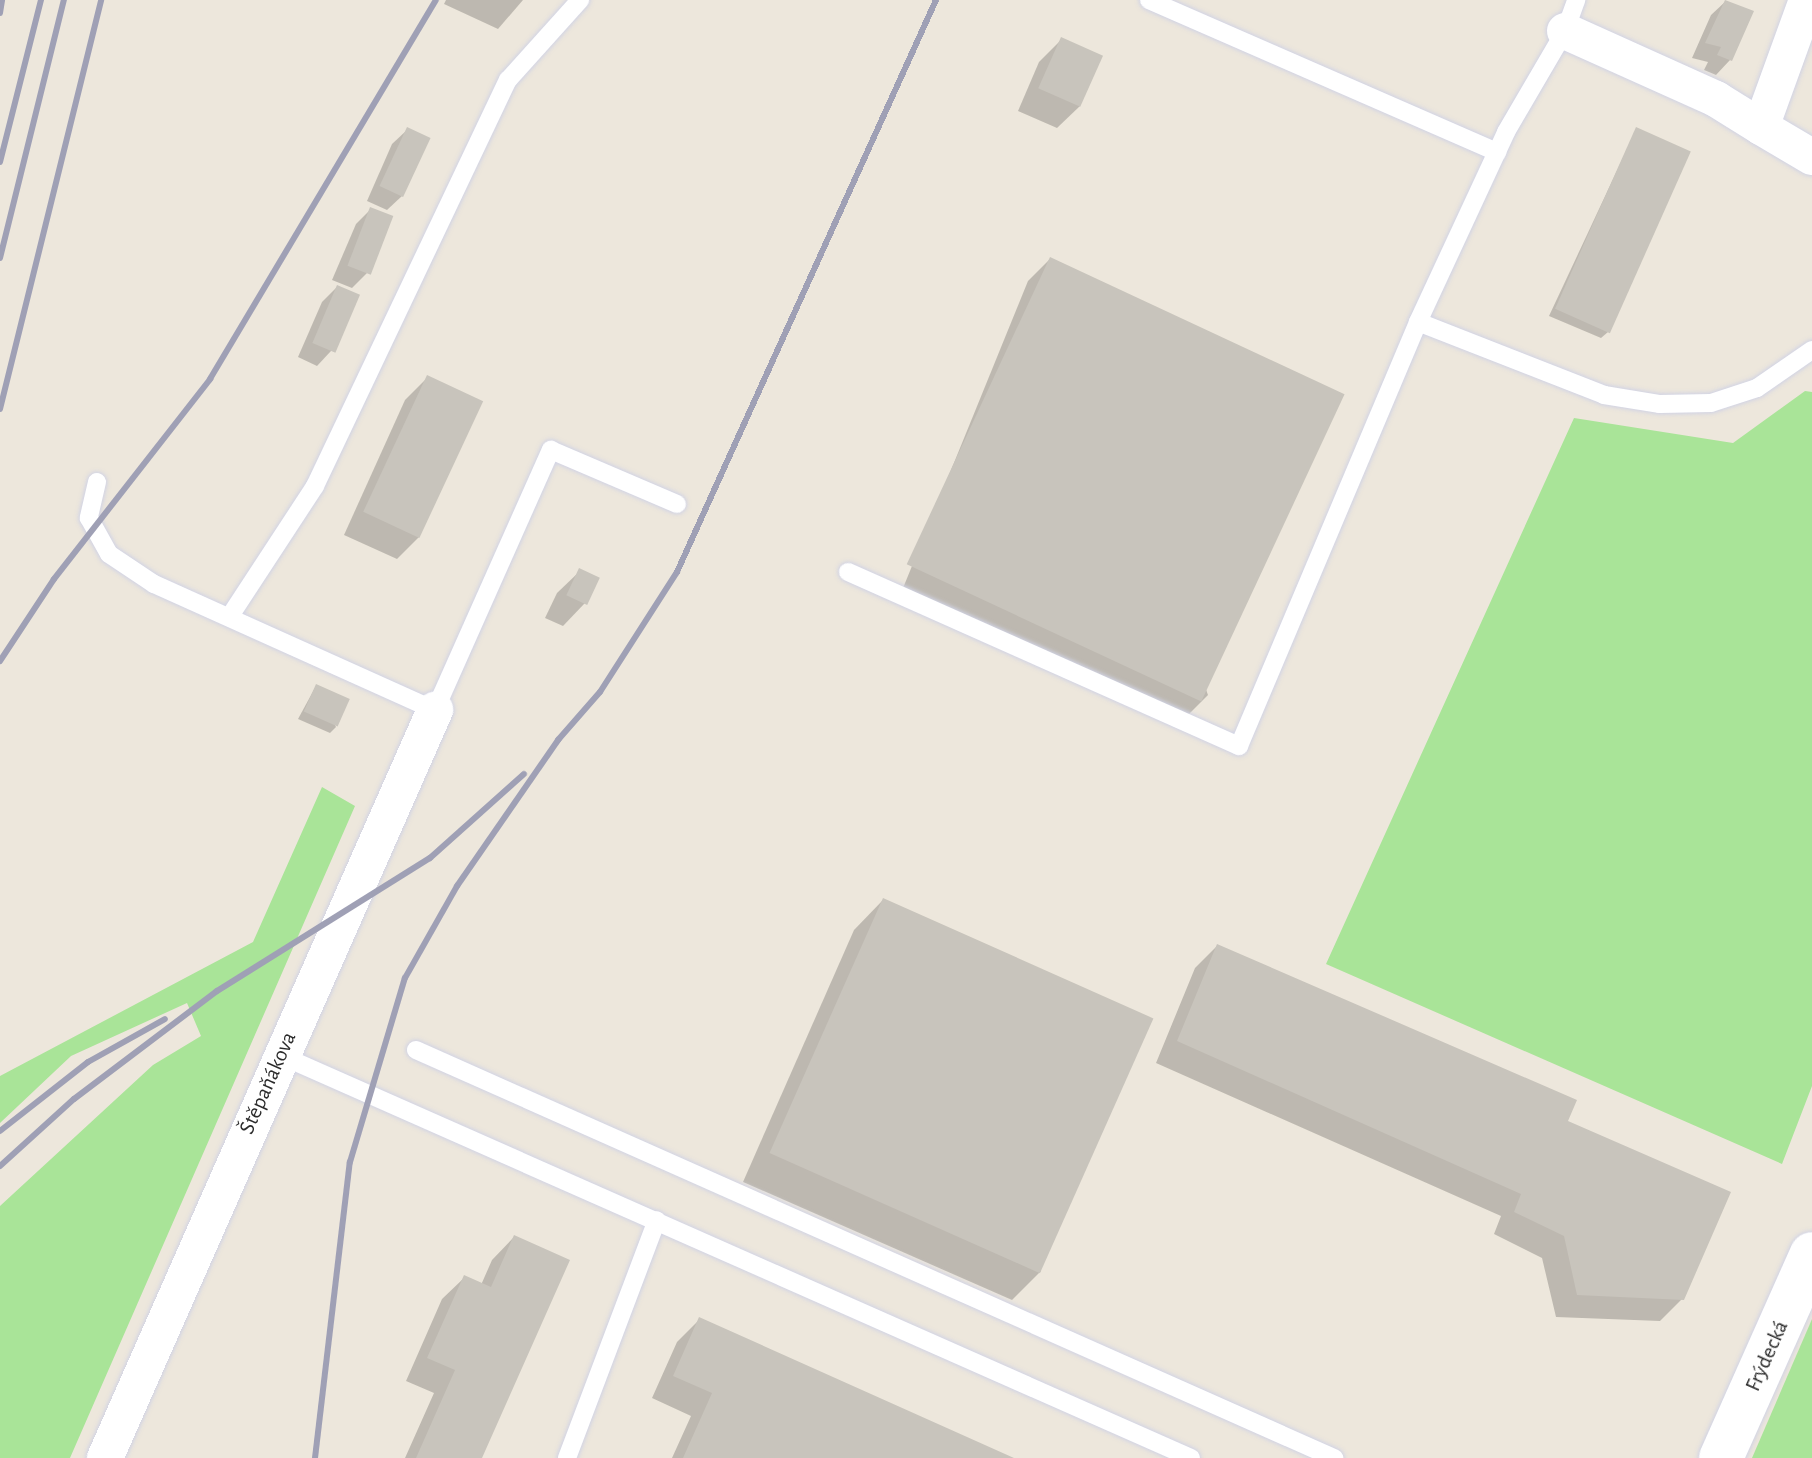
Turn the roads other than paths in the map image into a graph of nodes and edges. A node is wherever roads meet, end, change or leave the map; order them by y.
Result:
1 (580, 0) edge
2 (1149, 0) edge
3 (1807, 0) edge
4 (1571, 16) edge
5 (1761, 127) junction
6 (1497, 152) junction
7 (1812, 157) edge
8 (1418, 322) junction
9 (1812, 350) edge
10 (97, 482) dead end
11 (677, 504) dead end
12 (848, 572) dead end
13 (230, 616) junction
14 (435, 710) junction
15 (416, 1050) dead end
16 (280, 1055) junction
17 (657, 1220) junction
18 (1812, 1254) edge
19 (105, 1458) edge
20 (567, 1458) edge
21 (1191, 1458) edge
22 (1334, 1458) edge
23 (1721, 1458) edge

1 - 13 lane
2 - 6 lane
3 - 5 street
4 - 5 street
4 - 6 lane
5 - 7 street
6 - 8 lane
8 - 9 lane
8 - 12 lane
10 - 13 lane
11 - 14 lane
13 - 14 lane
14 - 16 street, Štěpaňákova
15 - 22 lane
16 - 17 lane
16 - 19 street, Štěpaňákova
17 - 20 lane
17 - 21 lane
18 - 23 main road, Frýdecká

